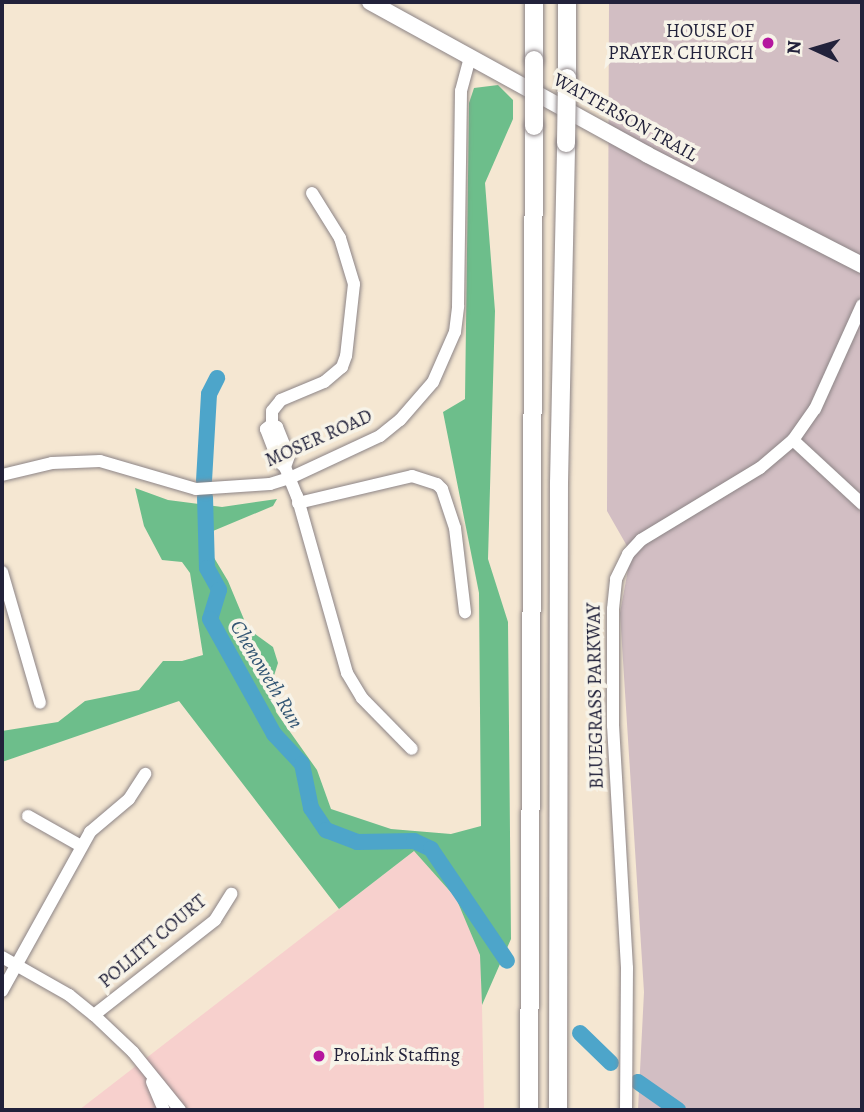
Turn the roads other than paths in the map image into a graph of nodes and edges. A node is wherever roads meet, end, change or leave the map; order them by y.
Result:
1 (370, 2) edge
2 (534, 2) edge
3 (567, 2) edge
4 (470, 58) junction
5 (312, 193) dead end
6 (862, 265) edge
7 (862, 305) edge
8 (793, 440) junction
9 (288, 473) junction
10 (2, 475) edge
11 (298, 503) junction
12 (862, 504) edge
13 (2, 572) edge
14 (465, 612) dead end
15 (40, 704) dead end
16 (412, 749) dead end
17 (145, 775) dead end
18 (28, 816) dead end
19 (81, 846) junction
20 (231, 894) dead end
21 (2, 957) edge
22 (16, 964) junction
23 (2, 991) edge
24 (94, 1015) junction
25 (151, 1078) junction
26 (164, 1110) edge
27 (180, 1110) edge
28 (529, 1110) edge
29 (558, 1110) edge
30 (626, 1110) edge

1 - 4 main road, WATTERSON TRAIL
2 - 28 highway, bridge
3 - 29 highway, bridge
4 - 6 main road, WATTERSON TRAIL
4 - 9 street, MOSER ROAD
5 - 9 street
7 - 8 street, BLUEGRASS PARKWAY
8 - 12 street
8 - 30 street, BLUEGRASS PARKWAY
9 - 10 street, MOSER ROAD
9 - 11 street
11 - 14 street
11 - 16 street
13 - 15 street
17 - 19 street
18 - 19 street
19 - 22 street
20 - 24 street, POLLITT COURT
21 - 22 street
22 - 23 street
22 - 24 street
24 - 25 street
25 - 26 street
25 - 27 street

